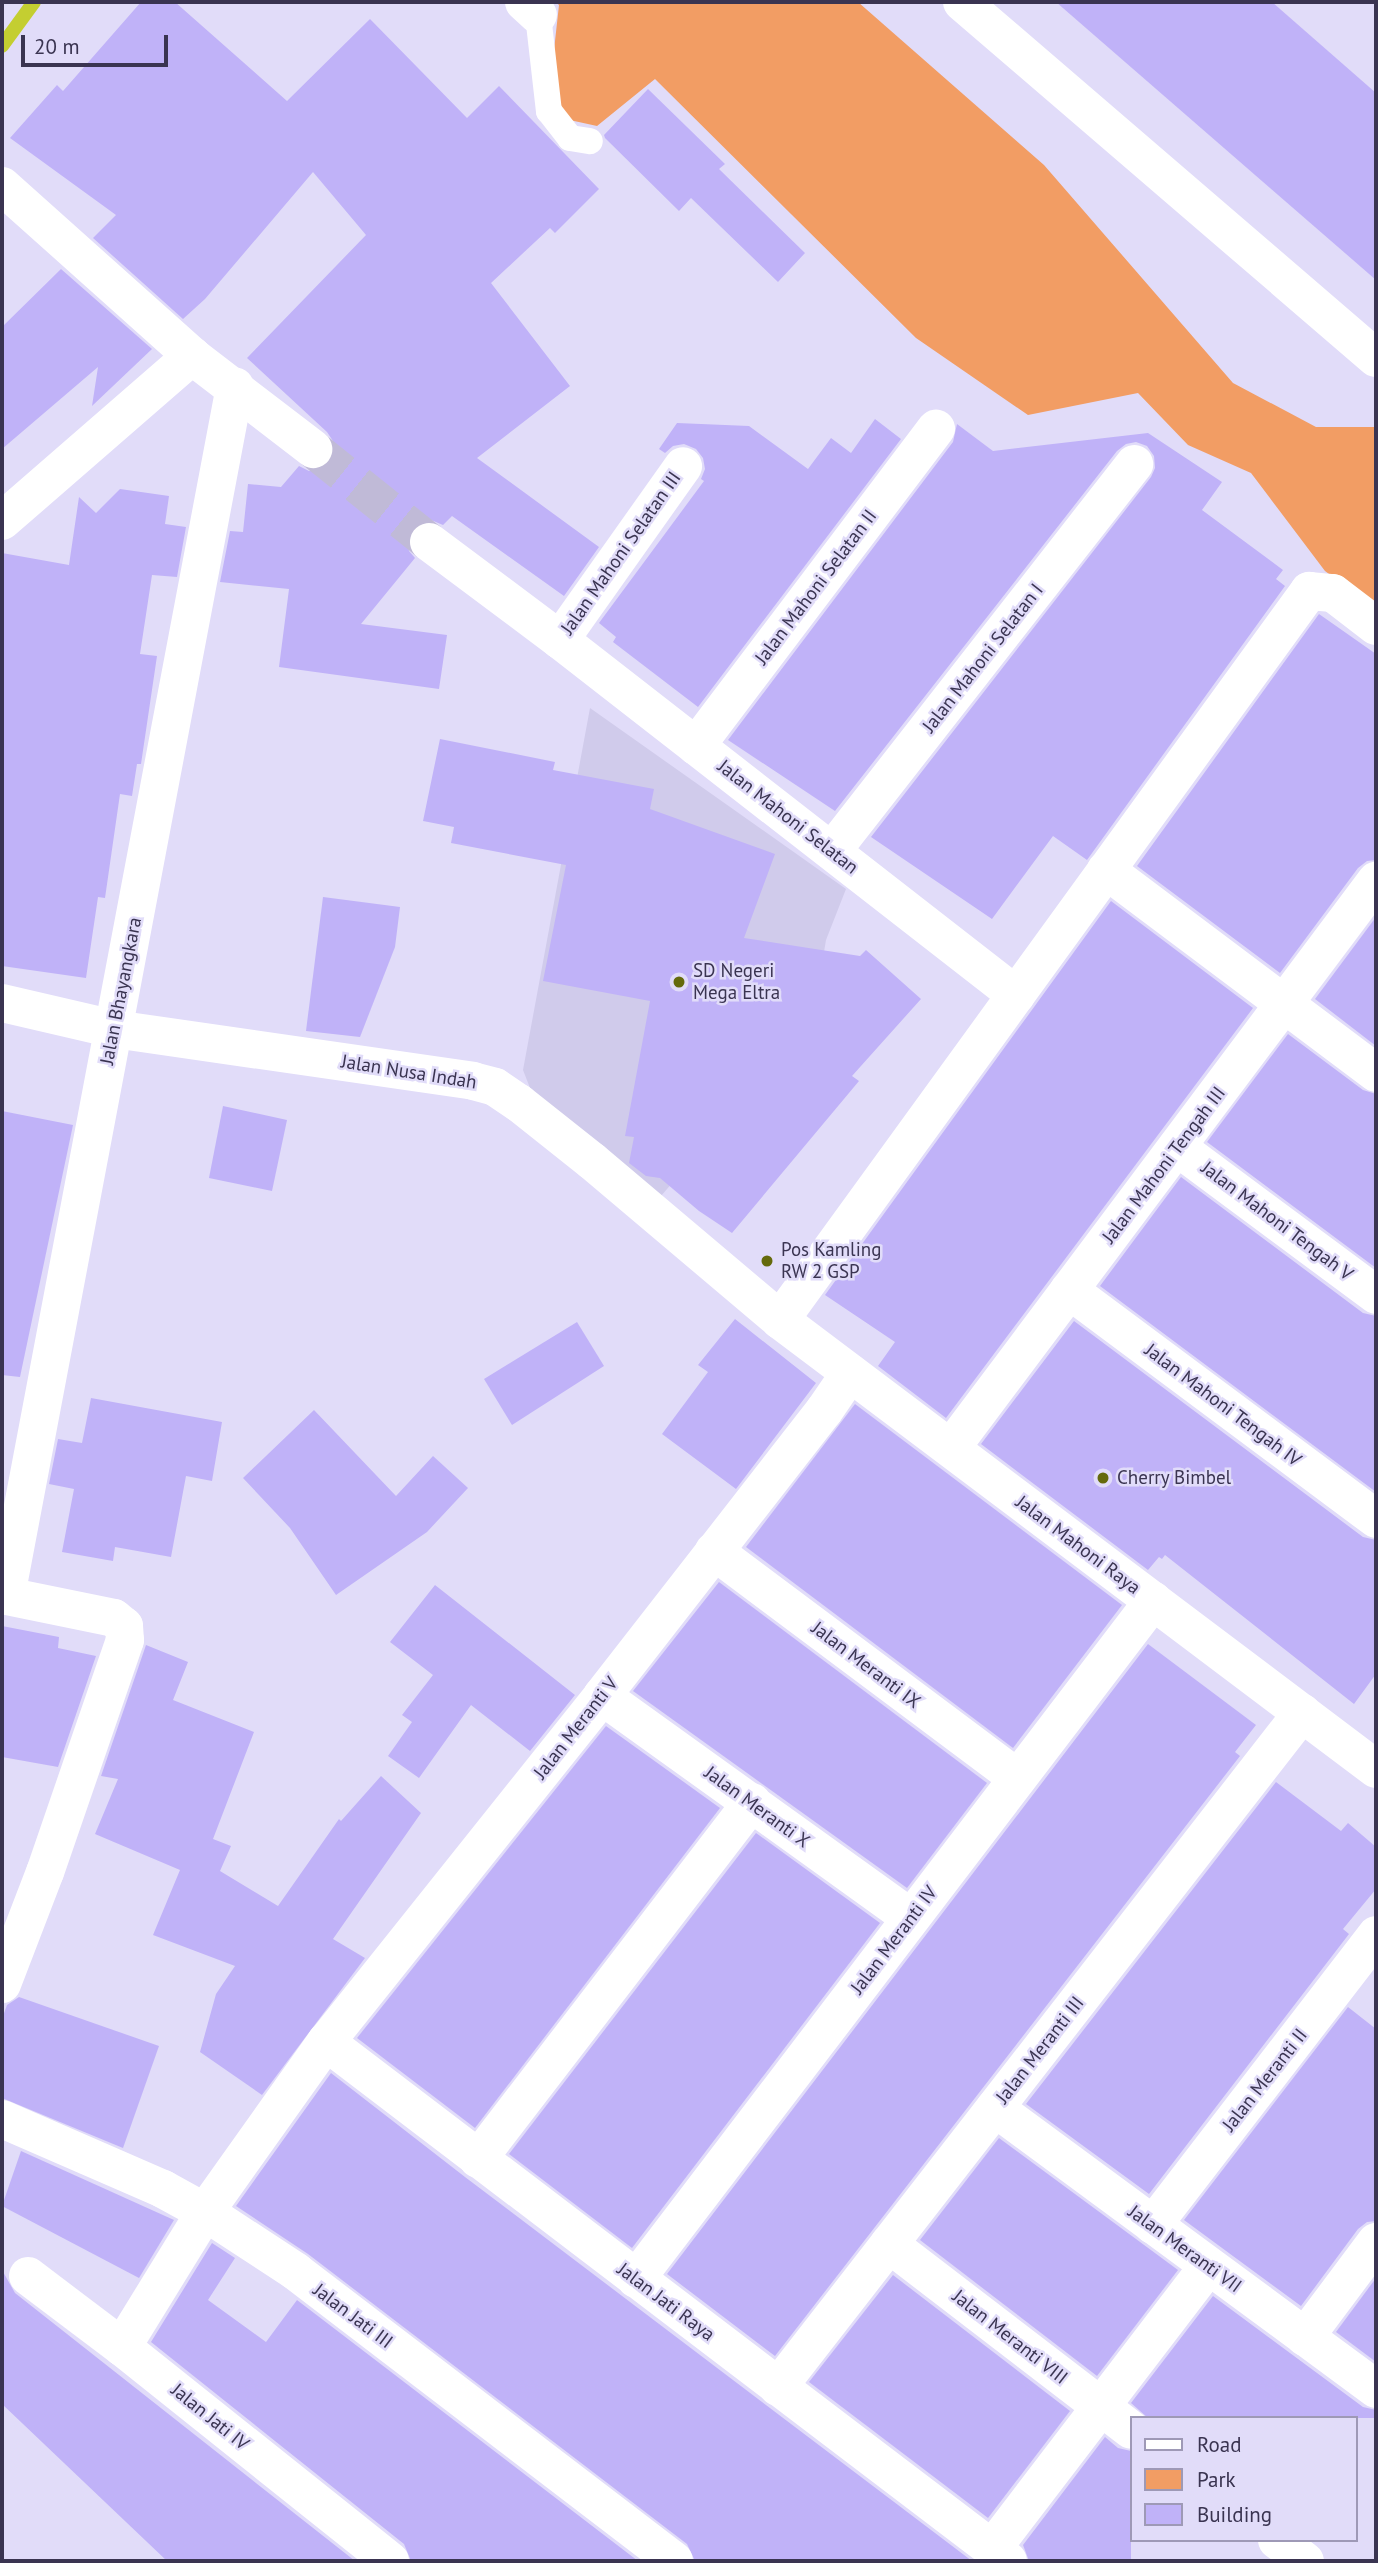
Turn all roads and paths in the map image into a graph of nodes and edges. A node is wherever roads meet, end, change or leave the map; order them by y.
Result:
1 (962, 2) edge
2 (531, 8) edge
3 (590, 141) dead end
4 (2, 187) edge
5 (192, 356) junction
6 (1376, 358) edge
7 (235, 386) junction
8 (936, 429) dead end
9 (313, 449) tunnel mouth
10 (1134, 464) dead end
11 (682, 466) dead end
12 (2, 521) edge
13 (429, 542) tunnel mouth
14 (1376, 626) edge
15 (560, 640) junction
16 (696, 746) junction
17 (832, 852) junction
18 (1106, 870) junction
19 (1376, 881) edge
20 (1016, 995) junction
21 (2, 1003) edge
22 (1284, 1004) junction
23 (114, 1029) junction
24 (1376, 1073) edge
25 (1177, 1147) junction
26 (1069, 1290) junction
27 (1376, 1295) edge
28 (780, 1320) junction
29 (850, 1373) junction
30 (951, 1448) junction
31 (1376, 1520) edge
32 (714, 1552) junction
33 (4, 1595) edge
34 (1153, 1601) junction
35 (602, 1696) junction
36 (1302, 1713) junction
37 (1370, 1750) edge
38 (1017, 1778) junction
39 (752, 1802) junction
40 (911, 1918) junction
41 (1376, 1935) edge
42 (2, 1984) edge
43 (326, 2042) junction
44 (995, 2108) junction
45 (2, 2119) edge
46 (478, 2159) junction
47 (205, 2212) junction
48 (1153, 2225) junction
49 (1376, 2242) edge
50 (889, 2244) junction
51 (1208, 2266) junction
52 (28, 2276) dead end
53 (636, 2279) junction
54 (1305, 2337) junction
55 (122, 2347) junction
56 (778, 2387) junction
57 (1376, 2389) edge
58 (1101, 2407) junction
59 (1130, 2429) edge
60 (1280, 2542) edge
61 (1000, 2555) edge
62 (390, 2561) edge
63 (674, 2561) edge
64 (1304, 2561) edge

1 - 6 street
2 - 3 lane
4 - 5 street
5 - 7 street
5 - 12 street
7 - 9 street
7 - 23 street, Jalan Bhayangkara
8 - 16 street, Jalan Mahoni Selatan II
10 - 17 street, Jalan Mahoni Selatan I
11 - 15 street, Jalan Mahoni Selatan III
13 - 15 street, Jalan Mahoni Selatan
14 - 18 street
15 - 16 street, Jalan Mahoni Selatan
16 - 17 street, Jalan Mahoni Selatan
17 - 20 street, Jalan Mahoni Selatan
18 - 20 street
18 - 22 street
19 - 22 street, Jalan Mahoni Tengah III
20 - 28 street
21 - 23 street, Jalan Nusa Indah
22 - 24 street
22 - 25 street, Jalan Mahoni Tengah III
23 - 28 street, Jalan Nusa Indah
23 - 33 street, Jalan Bhayangkara
25 - 26 street, Jalan Mahoni Tengah III
25 - 27 street, Jalan Mahoni Tengah V
26 - 30 street, Jalan Mahoni Tengah III
26 - 31 street, Jalan Mahoni Tengah IV
28 - 29 street, Jalan Mahoni Raya
29 - 30 street, Jalan Mahoni Raya
29 - 32 street, Jalan Meranti V
30 - 34 street, Jalan Mahoni Raya
32 - 35 street, Jalan Meranti V
32 - 38 street, Jalan Meranti IX
33 - 42 street
34 - 36 street, Jalan Mahoni Raya
34 - 38 street, Jalan Meranti IV
35 - 39 street, Jalan Meranti X
35 - 43 street, Jalan Meranti V
36 - 37 street, Jalan Mahoni Raya
36 - 44 street, Jalan Meranti III
38 - 40 street, Jalan Meranti IV
39 - 40 street, Jalan Meranti X
39 - 46 street
40 - 53 street, Jalan Meranti IV
41 - 48 street, Jalan Meranti II
43 - 46 street, Jalan Jati Raya
43 - 47 street, Jalan Meranti V
44 - 48 street, Jalan Meranti VII
44 - 50 street, Jalan Meranti III
45 - 47 street, Jalan Jati III
46 - 53 street, Jalan Jati Raya
47 - 55 street, Jalan Meranti V
47 - 63 street, Jalan Jati III
48 - 51 street, Jalan Meranti VII
49 - 54 street
50 - 56 street, Jalan Meranti III
50 - 58 street, Jalan Meranti VIII
51 - 54 street, Jalan Meranti VII
51 - 58 street
52 - 55 street, Jalan Jati IV
53 - 56 street, Jalan Jati Raya
54 - 57 street, Jalan Meranti VII
55 - 62 street, Jalan Jati IV
56 - 61 street, Jalan Jati Raya
58 - 59 street, Jalan Meranti VIII
58 - 61 street
60 - 64 street

